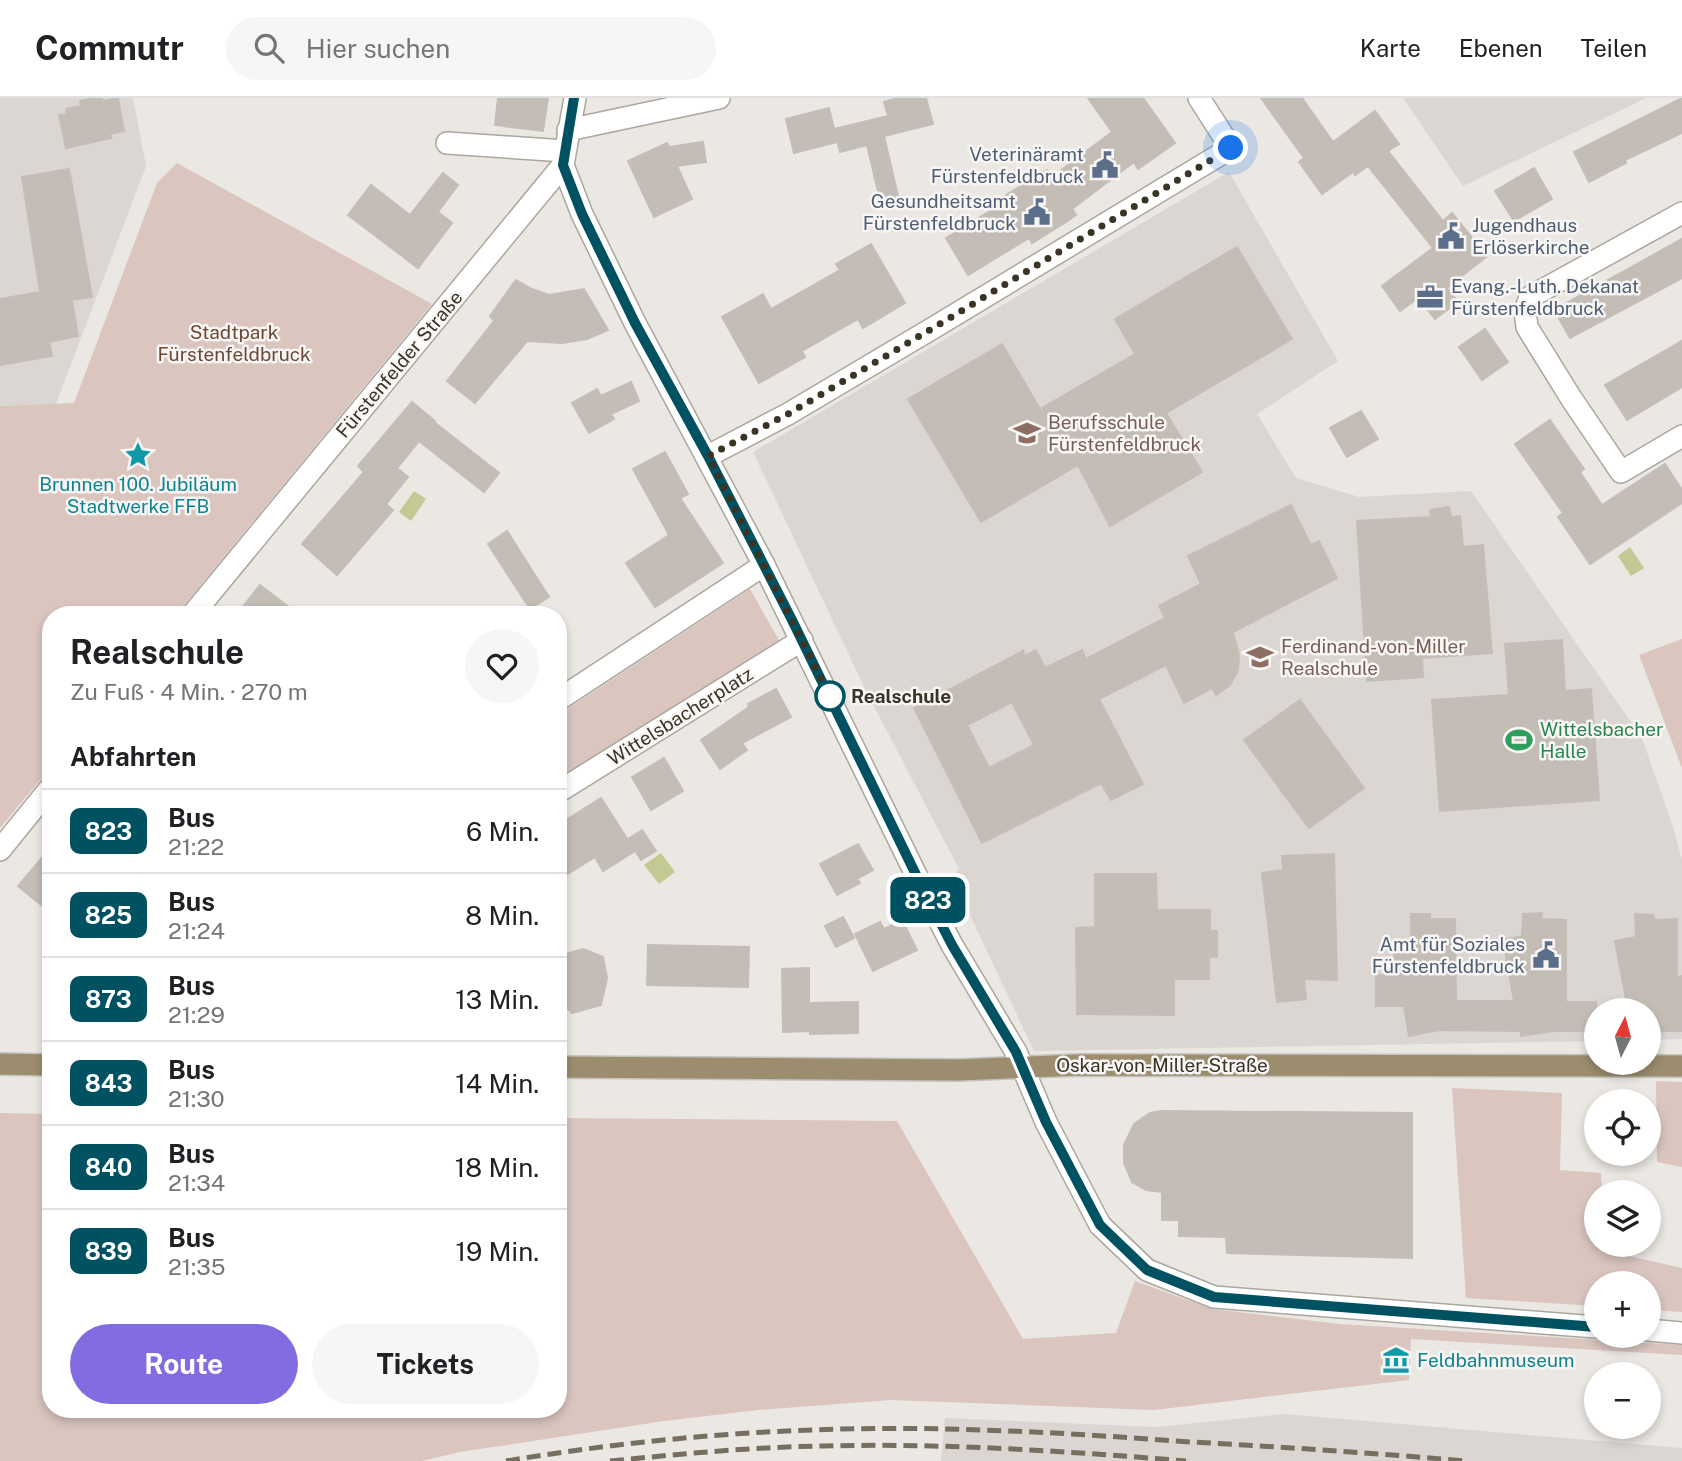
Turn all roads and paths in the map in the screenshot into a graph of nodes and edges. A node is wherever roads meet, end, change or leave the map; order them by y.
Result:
1 (575, 98) edge
2 (719, 98) edge
3 (1199, 98) edge
4 (568, 130) junction
5 (447, 143) dead end
6 (564, 158) junction
7 (1682, 213) edge
8 (1682, 436) edge
9 (708, 456) junction
10 (764, 565) junction
11 (199, 606) edge
12 (802, 640) junction
13 (567, 694) edge
14 (567, 786) edge
15 (42, 798) edge
16 (0, 850) edge
17 (0, 1064) edge
18 (42, 1065) edge
19 (1022, 1066) junction
20 (1682, 1066) edge
21 (567, 1067) edge
22 (1584, 1326) edge
23 (1661, 1331) edge
24 (1682, 1333) edge

1 - 4 street
2 - 4 street
3 - 9 street
4 - 6 street
5 - 6 street
6 - 9 street
6 - 11 street, Fürstenfelder Straße
7 - 8 street
9 - 10 street
10 - 12 street
10 - 13 street
12 - 14 street, Wittelsbacherplatz
12 - 19 street
15 - 16 street
17 - 18 main road
19 - 20 main road, Oskar-von-Miller-Straße
19 - 21 main road, Oskar-von-Miller-Straße
19 - 22 street
23 - 24 street

